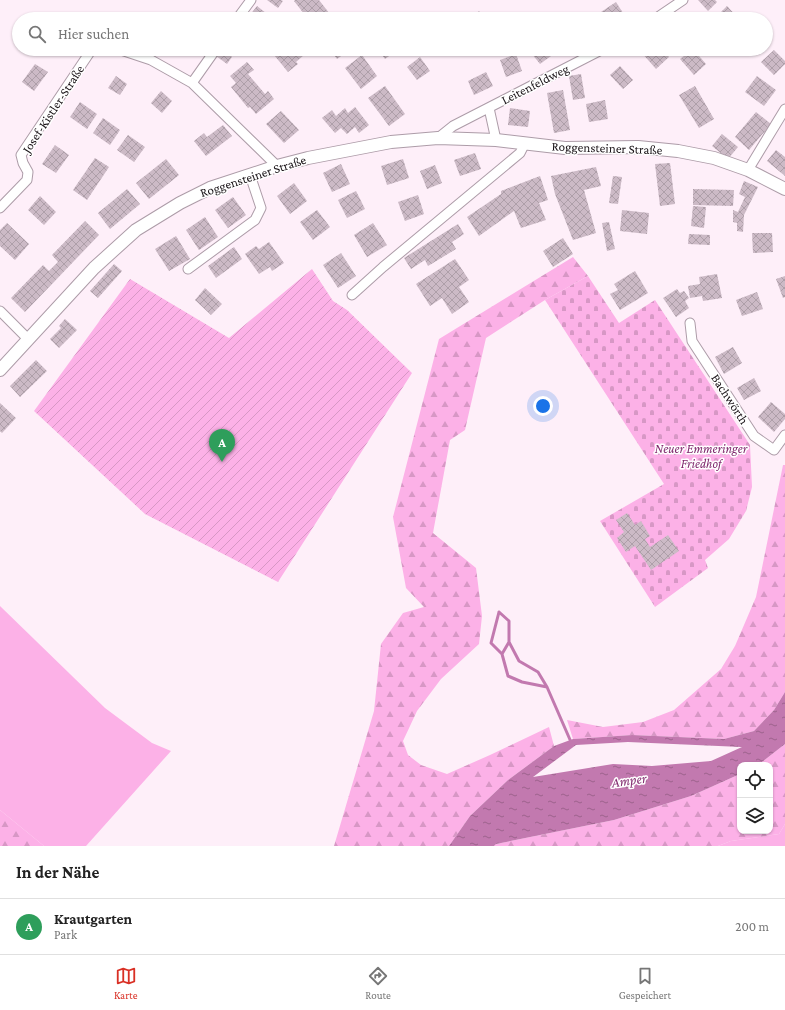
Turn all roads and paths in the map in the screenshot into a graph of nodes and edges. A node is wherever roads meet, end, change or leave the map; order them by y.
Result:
1 (251, 0) edge
2 (683, 0) edge
3 (242, 12) edge
4 (665, 12) edge
5 (87, 56) edge
6 (139, 56) edge
7 (211, 56) edge
8 (589, 56) edge
9 (192, 83) junction
10 (489, 108) junction
11 (785, 109) edge
12 (438, 138) junction
13 (496, 140) junction
14 (525, 143) junction
15 (277, 166) junction
16 (748, 170) junction
17 (250, 175) junction
18 (782, 187) edge
19 (0, 208) edge
20 (188, 269) dead end
21 (352, 295) dead end
22 (0, 312) edge
23 (690, 323) dead end
24 (28, 339) junction
25 (0, 370) edge
26 (785, 435) edge

1 - 3 street
2 - 4 street
5 - 19 street, Josef-Kistler-Straße
6 - 9 street
7 - 9 street
8 - 10 street, Leitenfeldweg
9 - 15 street
10 - 12 street, Leitenfeldweg
10 - 13 street, Leitenfeldweg
11 - 16 street
12 - 13 street, Roggensteiner Straße
12 - 15 street, Roggensteiner Straße
13 - 14 street, Roggensteiner Straße
14 - 16 street, Roggensteiner Straße
14 - 21 street
15 - 17 street, Roggensteiner Straße
16 - 18 street, Roggensteiner Straße
17 - 20 street
17 - 24 street, Roggensteiner Straße
22 - 24 street
23 - 26 street, Bachwörth
24 - 25 street, Roggensteiner Straße

